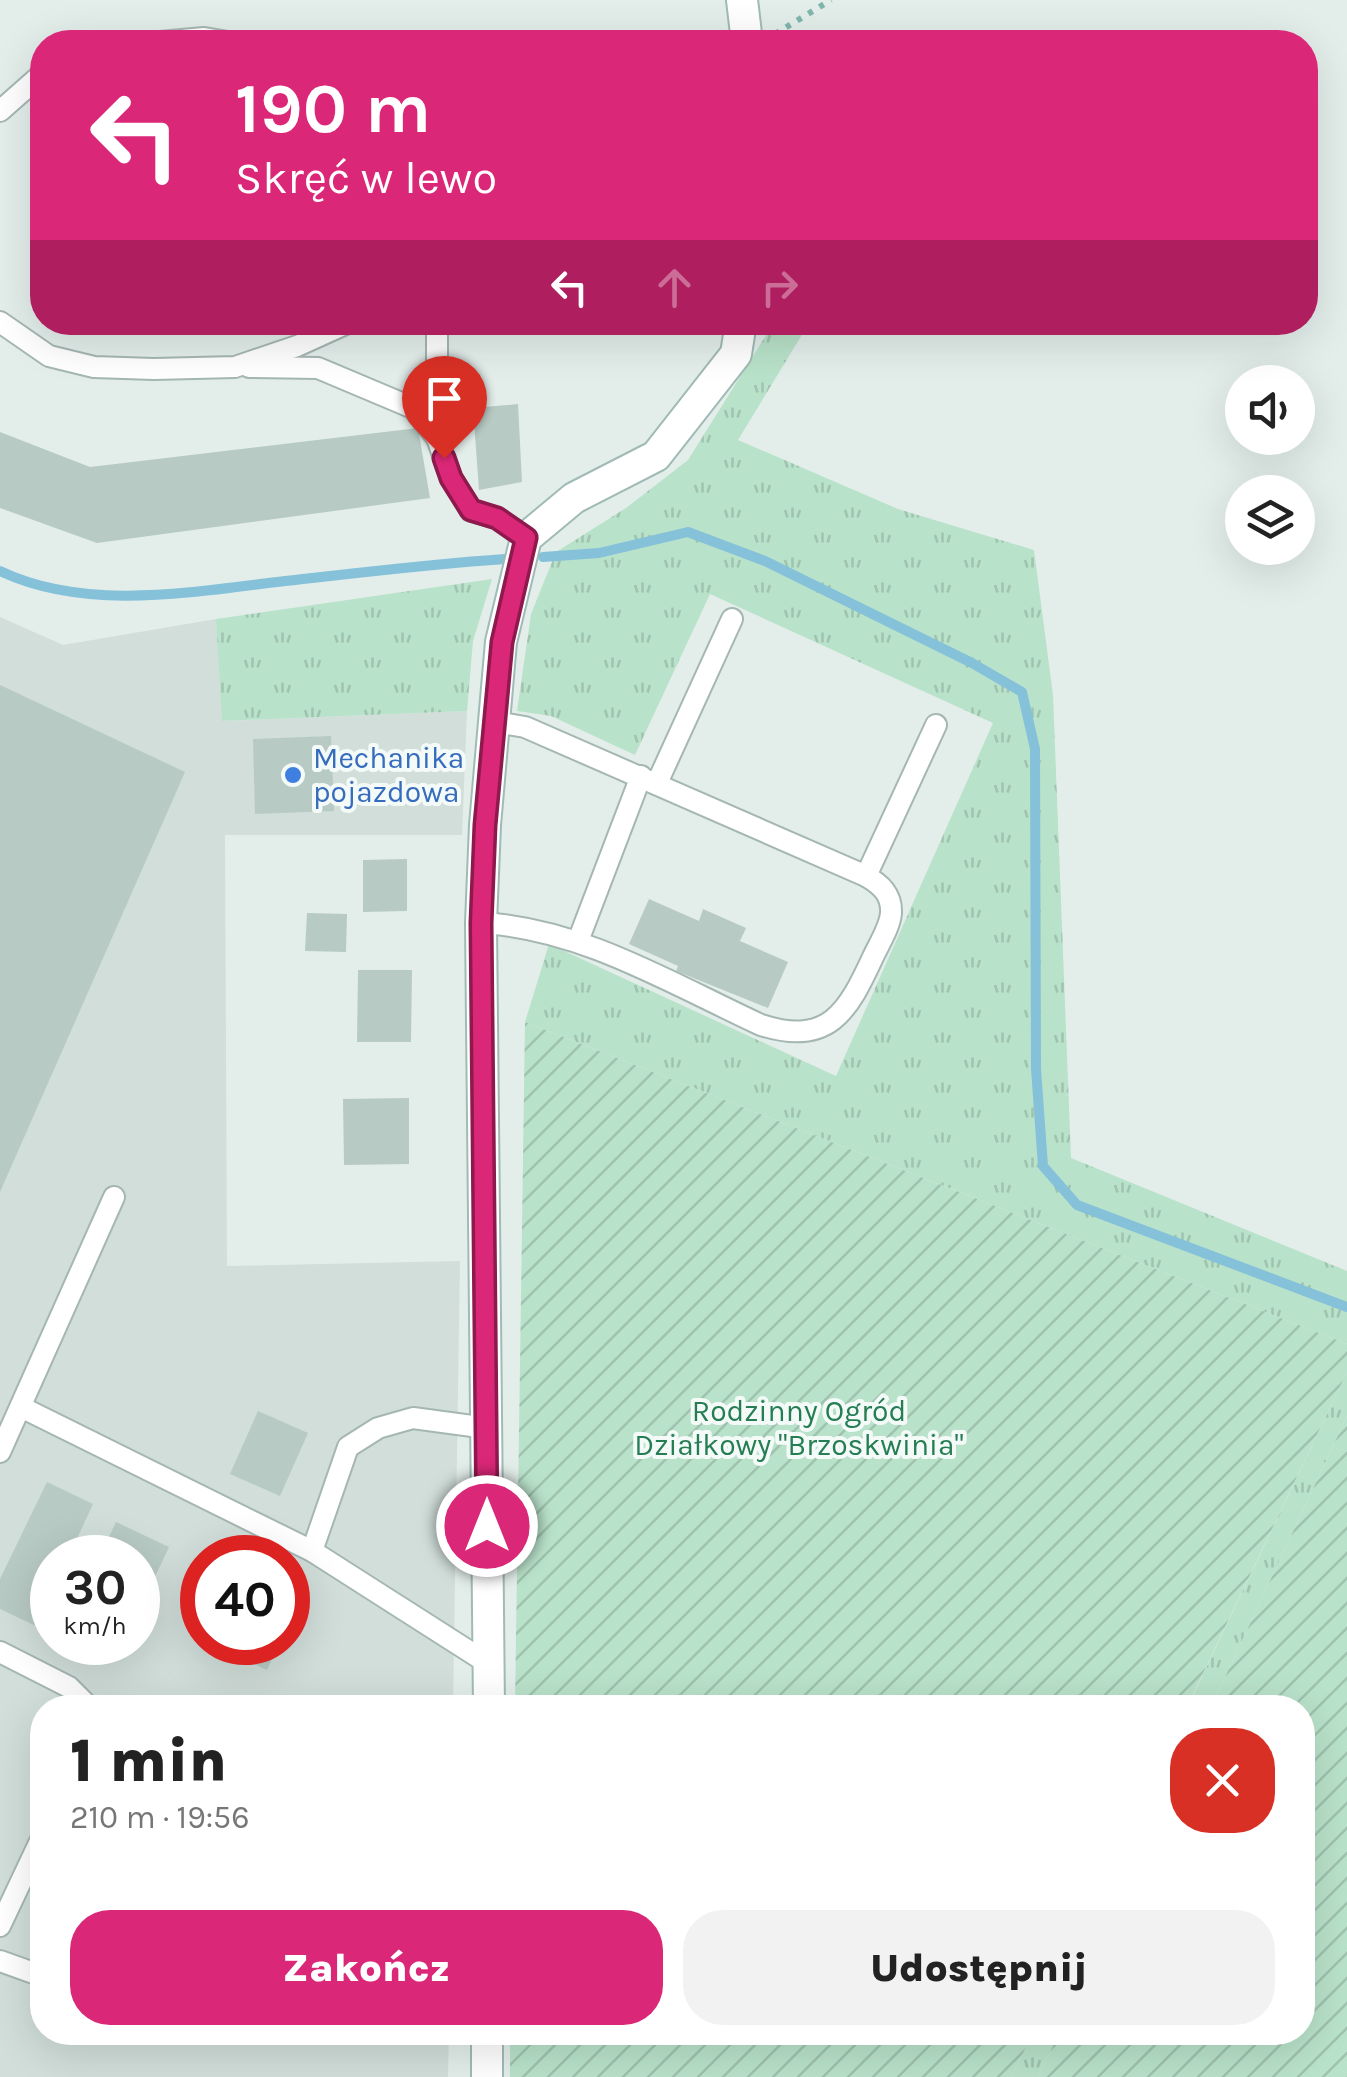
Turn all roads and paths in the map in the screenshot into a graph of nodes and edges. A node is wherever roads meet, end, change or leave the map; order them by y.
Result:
1 (742, 0) edge
2 (832, 0) edge
3 (746, 30) edge
4 (781, 30) edge
5 (30, 85) edge
6 (0, 111) edge
7 (0, 322) edge
8 (321, 335) edge
9 (437, 335) edge
10 (740, 335) edge
11 (235, 367) junction
12 (437, 438) junction
13 (526, 538) junction
14 (732, 620) dead end
15 (495, 722) junction
16 (936, 725) dead end
17 (649, 780) junction
18 (866, 876) junction
19 (481, 923) junction
20 (578, 942) junction
21 (114, 1197) dead end
22 (21, 1406) junction
23 (487, 1428) junction
24 (0, 1452) edge
25 (312, 1550) junction
26 (0, 1652) edge
27 (489, 1664) junction
28 (77, 1695) edge
29 (489, 1695) edge
30 (30, 1862) edge
31 (0, 1926) edge
32 (0, 1961) edge
33 (30, 1972) edge
34 (487, 2045) edge
35 (486, 2077) edge

1 - 3 street
2 - 4 path
5 - 6 lane
7 - 11 lane
8 - 11 lane
9 - 12 lane
10 - 13 street
11 - 12 lane
12 - 13 lane
13 - 15 street
14 - 17 lane
15 - 17 lane
15 - 19 street
16 - 18 lane
17 - 18 lane
17 - 20 lane
18 - 20 lane
19 - 20 lane
19 - 23 street
21 - 22 lane
22 - 24 lane
22 - 25 lane
23 - 25 lane
23 - 27 street
25 - 27 lane
26 - 28 lane
27 - 29 street
30 - 31 lane
32 - 33 lane
34 - 35 street

